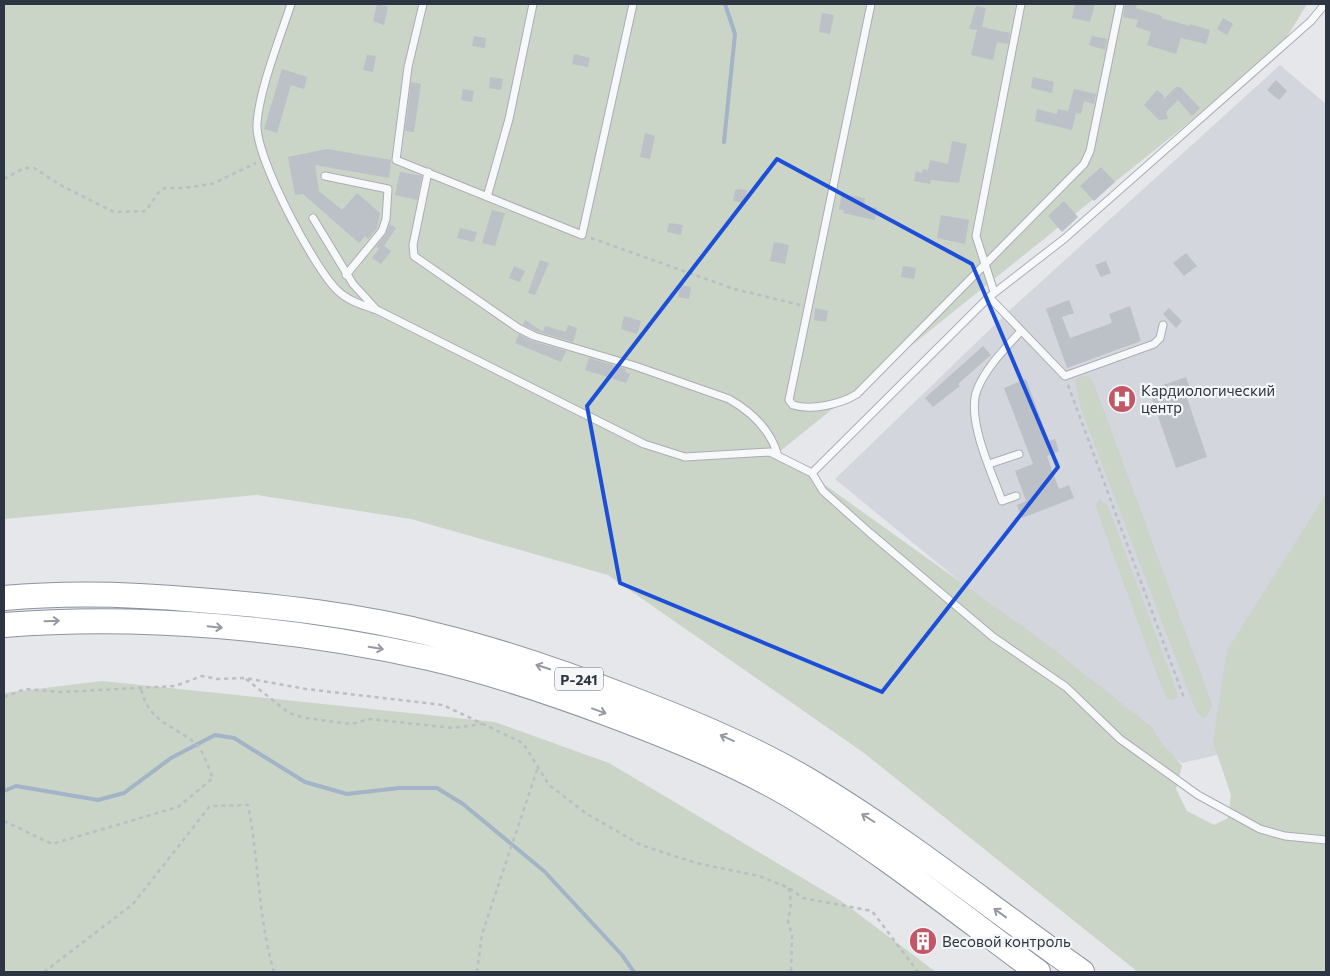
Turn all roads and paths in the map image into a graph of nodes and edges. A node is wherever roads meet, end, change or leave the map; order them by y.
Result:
1 (291, 4) edge
2 (423, 4) edge
3 (533, 4) edge
4 (633, 4) edge
5 (871, 4) edge
6 (1021, 4) edge
7 (1120, 4) edge
8 (1325, 4) edge
9 (265, 159) junction
10 (428, 172) junction
11 (325, 176) dead end
12 (4, 179) edge
13 (487, 197) junction
14 (313, 218) dead end
15 (582, 235) junction
16 (984, 266) junction
17 (346, 275) junction
18 (991, 295) junction
19 (808, 306) junction
20 (377, 310) junction
21 (1163, 325) dead end
22 (1021, 331) junction
23 (1065, 376) junction
24 (1019, 454) dead end
25 (778, 456) junction
26 (989, 464) junction
27 (812, 473) junction
28 (1016, 496) dead end
29 (4, 598) edge
30 (4, 625) edge
31 (245, 678) junction
32 (141, 688) junction
33 (4, 697) edge
34 (1184, 698) dead end
35 (483, 724) junction
36 (538, 768) junction
37 (4, 821) edge
38 (1326, 840) edge
39 (789, 888) junction
40 (44, 972) edge
41 (274, 972) edge
42 (476, 972) edge
43 (791, 972) edge
44 (918, 972) edge
45 (1038, 972) edge
46 (1082, 972) edge

1 - 9 lane
2 - 10 lane
3 - 13 lane
4 - 15 lane
5 - 19 lane
6 - 16 lane
7 - 16 lane
8 - 18 lane
9 - 12 path
9 - 20 lane
10 - 13 lane
10 - 25 lane
11 - 17 lane
13 - 15 lane
14 - 17 lane
15 - 19 path
16 - 18 lane
16 - 19 lane
17 - 20 lane
18 - 22 lane
18 - 27 lane
20 - 25 lane
21 - 23 lane
22 - 23 lane
22 - 26 lane
23 - 34 path
24 - 26 lane
25 - 27 lane
26 - 28 lane
27 - 38 lane
46 -> 29 highway, Р-241
30 -> 45 highway, Р-241
31 - 32 path
31 - 35 path
31 - 35 path
32 - 33 path
32 - 37 path
35 - 36 path
36 - 39 path
36 - 42 path
39 - 43 path
39 - 44 path
40 - 41 path

